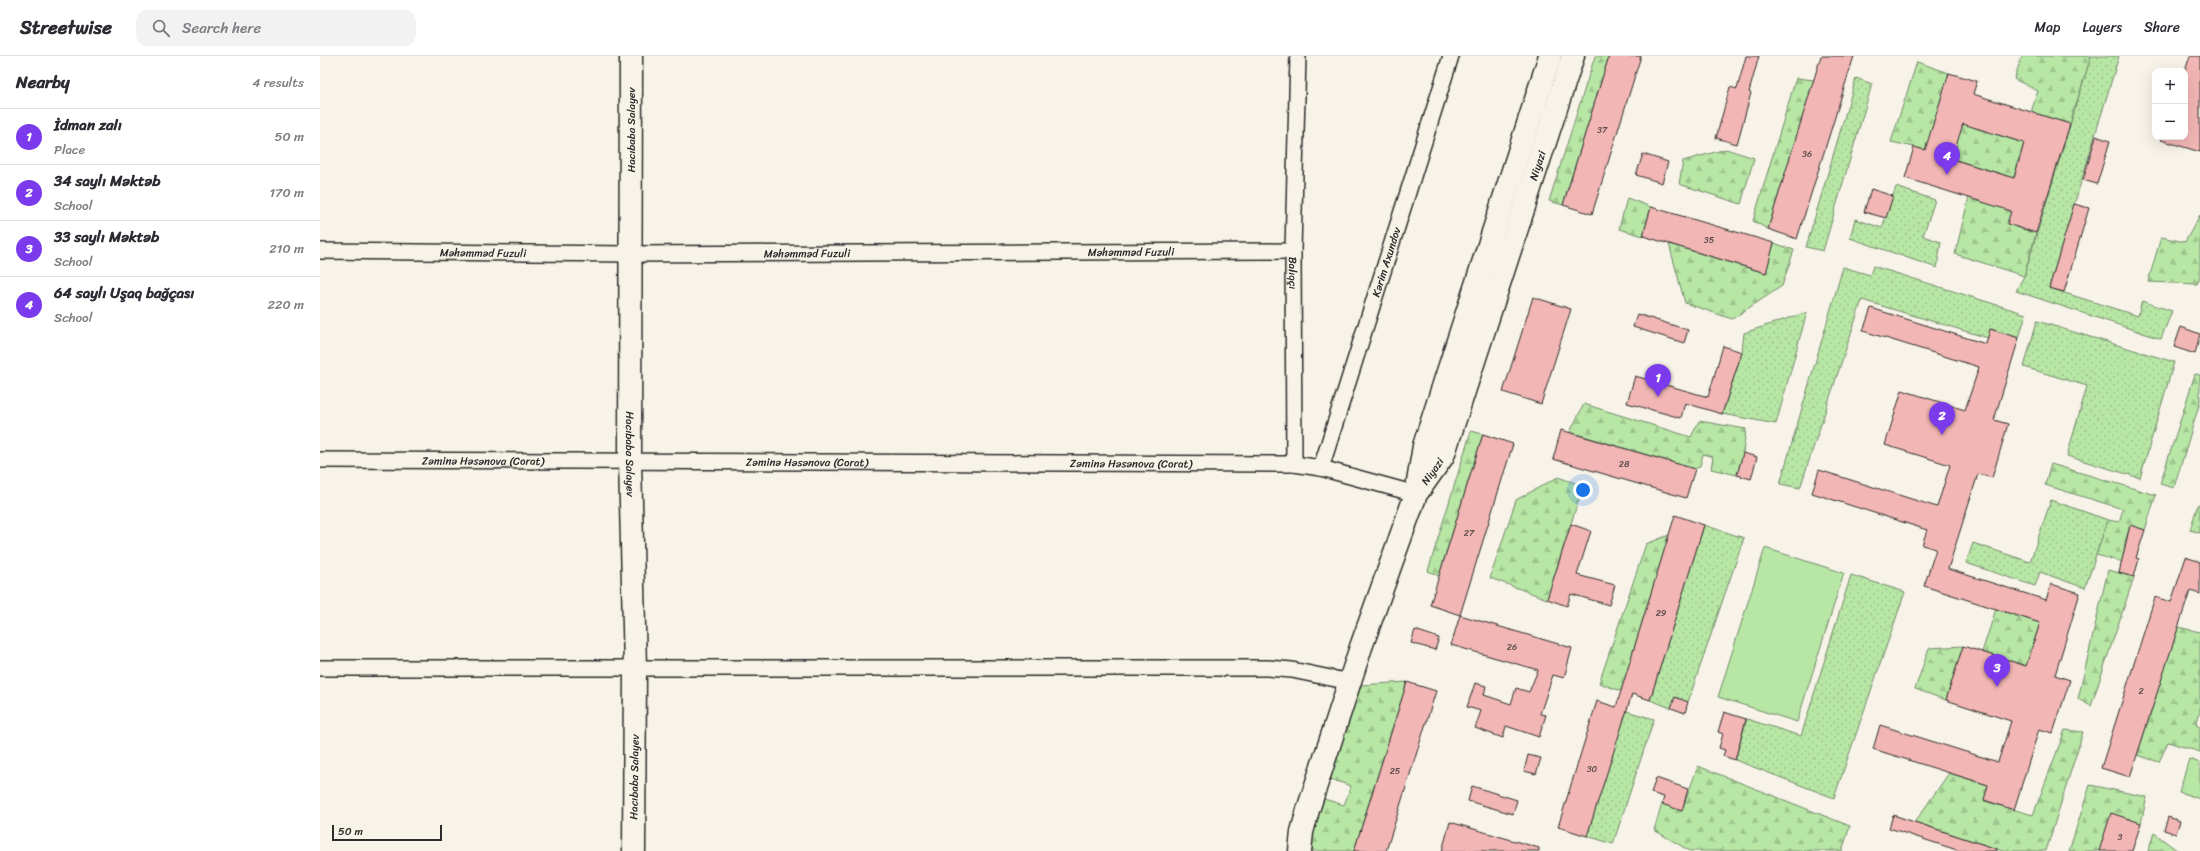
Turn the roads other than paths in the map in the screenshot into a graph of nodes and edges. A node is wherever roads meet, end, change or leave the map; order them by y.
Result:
1 (631, 56) edge
2 (1298, 56) edge
3 (1450, 56) edge
4 (1550, 56) edge
5 (1573, 56) edge
6 (320, 251) edge
7 (1293, 251) junction
8 (630, 254) junction
9 (320, 460) edge
10 (630, 461) junction
11 (1294, 464) junction
12 (1321, 468) junction
13 (1416, 494) junction
14 (320, 668) edge
15 (635, 668) junction
16 (1350, 682) junction
17 (634, 851) edge
18 (1300, 851) edge

1 - 8 main road, Hacıbaba Salayev
2 - 7 street, Balıqçı
3 - 12 street, Kərim Axundov
4 - 13 main road, Niyazi
5 - 13 main road, Niyazi
6 - 8 street, Məhəmməd Fuzuli
7 - 8 street, Məhəmməd Fuzuli
7 - 11 street, Balıqçı
8 - 10 main road, Hacıbaba Salayev
9 - 10 street, Zəminə Həsənova (Corat)
10 - 11 street, Zəminə Həsənova (Corat)
10 - 15 main road, Hacıbaba Salayev
11 - 12 street
12 - 13 street
13 - 16 main road
14 - 15 street
15 - 16 street
15 - 17 main road, Hacıbaba Salayev
16 - 18 main road

